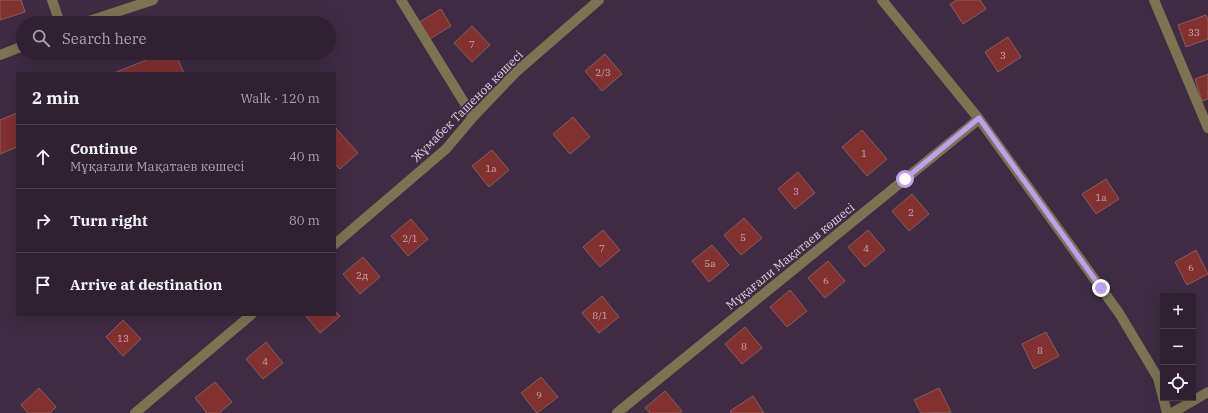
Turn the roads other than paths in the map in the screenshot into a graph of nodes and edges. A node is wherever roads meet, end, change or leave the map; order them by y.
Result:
1 (52, 0) edge
2 (153, 0) edge
3 (401, 0) edge
4 (599, 0) edge
5 (882, 0) edge
6 (1154, 0) edge
7 (58, 16) edge
8 (104, 16) edge
9 (16, 49) edge
10 (0, 55) edge
11 (473, 117) junction
12 (979, 118) junction
13 (1208, 128) edge
14 (336, 243) edge
15 (250, 316) edge
16 (1208, 392) edge
17 (620, 412) edge
18 (135, 413) edge
19 (1167, 413) edge
20 (1172, 413) edge

1 - 7 street
2 - 8 street
3 - 11 street
4 - 11 street, Жұмабек Ташенов көшесі
5 - 12 street
6 - 13 street
9 - 10 street
11 - 14 street, Жұмабек Ташенов көшесі
12 - 17 street, Мұқағали Мақатаев көшесі
12 - 19 street
15 - 18 street
16 - 20 street

